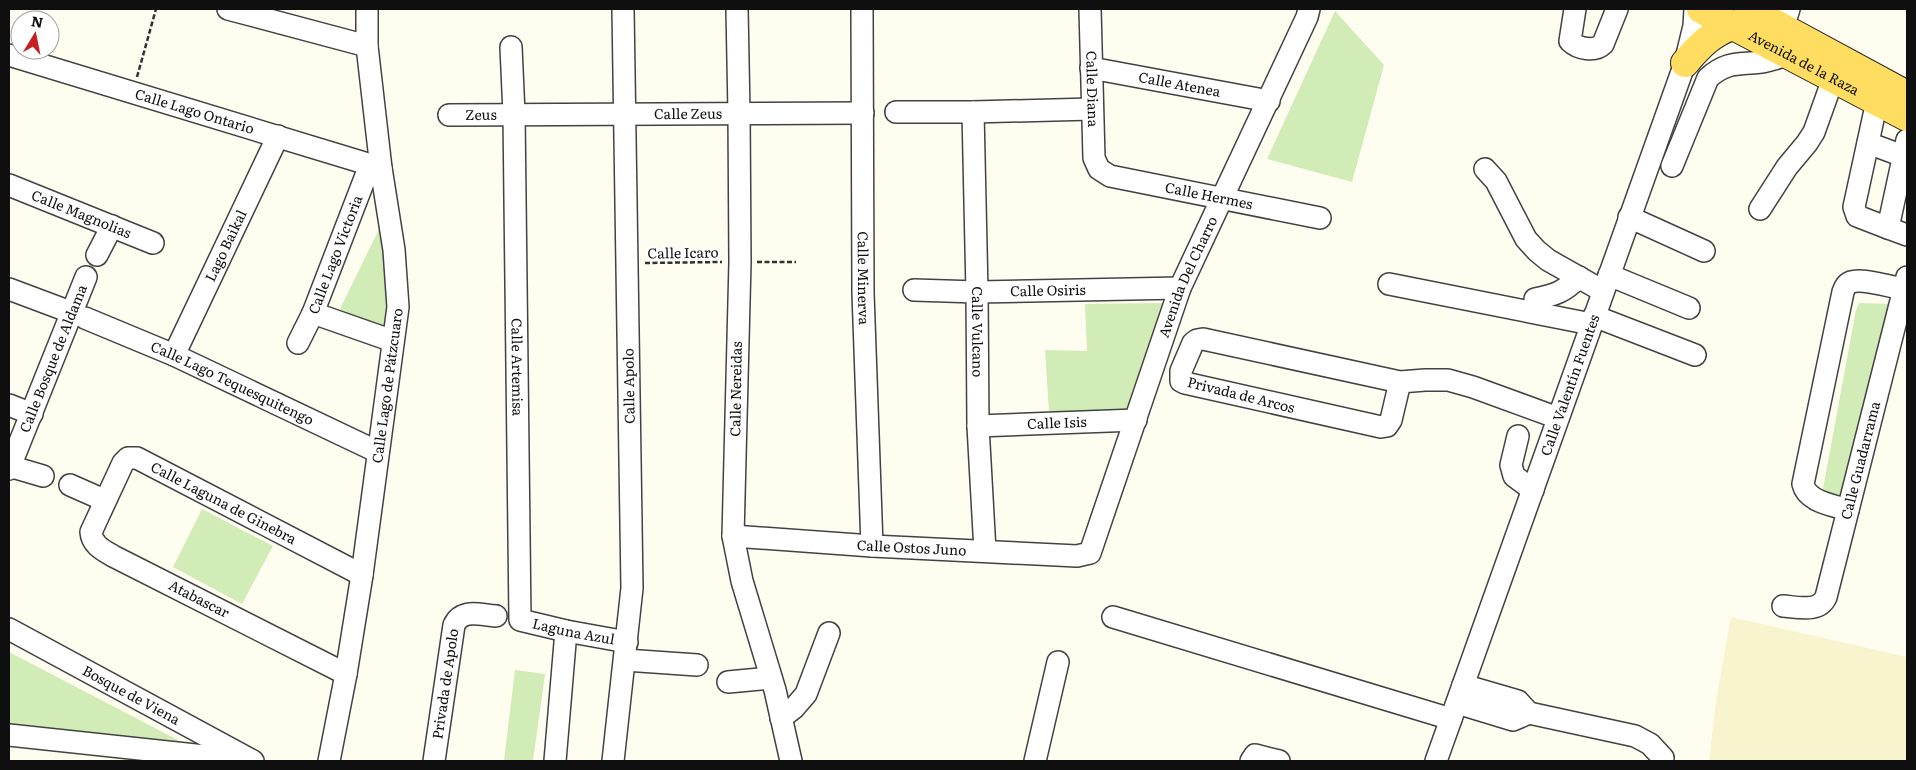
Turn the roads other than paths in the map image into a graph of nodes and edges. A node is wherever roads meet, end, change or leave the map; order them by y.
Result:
1 (228, 9) edge
2 (368, 9) edge
3 (622, 9) edge
4 (737, 9) edge
5 (862, 9) edge
6 (1090, 9) edge
7 (1309, 9) edge
8 (1575, 9) edge
9 (1617, 9) edge
10 (1695, 9) edge
11 (1701, 9) edge
12 (264, 14) edge
13 (1740, 17) edge
14 (1786, 18) edge
15 (367, 46) junction
16 (511, 47) dead end
17 (9, 55) edge
18 (1788, 55) junction
19 (1686, 64) junction
20 (1091, 68) junction
21 (1838, 69) junction
22 (1890, 93) edge
23 (1269, 100) junction
24 (1092, 109) junction
25 (896, 112) dead end
26 (973, 112) junction
27 (624, 113) junction
28 (740, 113) junction
29 (862, 113) junction
30 (514, 114) junction
31 (449, 115) dead end
32 (1907, 117) edge
33 (278, 136) junction
34 (1868, 143) junction
35 (1905, 148) edge
36 (375, 166) junction
37 (1672, 166) dead end
38 (1099, 169) joint
39 (1485, 169) dead end
40 (9, 184) edge
41 (1223, 198) junction
42 (1760, 208) dead end
43 (1320, 218) dead end
44 (1629, 218) junction
45 (112, 226) junction
46 (1898, 232) edge
47 (153, 243) dead end
48 (1704, 251) dead end
49 (97, 254) dead end
50 (86, 277) dead end
51 (1579, 277) junction
52 (1606, 283) junction
53 (1906, 283) edge
54 (1389, 284) dead end
55 (1180, 288) junction
56 (9, 289) edge
57 (914, 290) dead end
58 (977, 292) junction
59 (1535, 299) dead end
60 (1689, 308) dead end
61 (313, 313) junction
62 (79, 316) junction
63 (1593, 320) junction
64 (393, 341) junction
65 (1899, 341) edge
66 (298, 343) dead end
67 (174, 355) junction
68 (1695, 355) dead end
69 (1400, 382) junction
70 (9, 405) edge
71 (32, 414) junction
72 (1558, 418) junction
73 (1136, 420) junction
74 (978, 426) junction
75 (1518, 436) dead end
76 (378, 452) junction
77 (9, 467) edge
78 (43, 476) dead end
79 (70, 485) dead end
80 (1533, 490) junction
81 (104, 500) junction
82 (1848, 510) junction
83 (733, 536) junction
84 (872, 546) junction
85 (985, 551) junction
86 (1090, 553) joint
87 (362, 576) junction
88 (1783, 606) dead end
89 (496, 616) dead end
90 (1113, 617) dead end
91 (520, 620) joint
92 (9, 629) edge
93 (566, 631) junction
94 (829, 633) dead end
95 (626, 651) junction
96 (1058, 662) dead end
97 (696, 665) dead end
98 (346, 674) junction
99 (771, 678) junction
100 (728, 682) dead end
101 (1457, 703) junction
102 (781, 718) junction
103 (9, 735) edge
104 (1664, 758) dead end
105 (251, 761) edge
106 (329, 761) edge
107 (434, 761) edge
108 (555, 761) edge
109 (613, 761) edge
110 (791, 761) edge
111 (1035, 761) edge
112 (1251, 761) edge
113 (1279, 761) edge
114 (1436, 761) edge

1 - 12 street
2 - 15 street, Calle Lago de Pátzcuaro
3 - 27 street, Calle Apolo
4 - 28 street, Calle Nereidas
5 - 29 street, Calle Minerva
6 - 20 street, Calle Diana
7 - 23 street, Avenida Del Charro
8 - 9 street
10 - 19 street, Calle Valentín Fuentes
11 - 13 main road, Avenida de la Raza
12 - 15 street
13 - 14 main road, Avenida de la Raza
13 - 18 main road, Avenida de la Raza
13 - 19 main road
14 - 21 main road, Avenida de la Raza
15 - 36 street, Calle Lago de Pátzcuaro
16 - 30 street, Calle Artemisa
17 - 33 street, Calle Lago Ontario
18 - 21 main road, Avenida de la Raza
18 - 37 street
19 - 44 street, Calle Valentín Fuentes
20 - 23 street, Calle Atenea
20 - 24 street, Calle Diana
21 - 22 main road, Avenida de la Raza
21 - 42 street
22 - 32 main road, Avenida de la Raza
22 - 34 street
23 - 41 street, Avenida Del Charro
24 - 26 street
24 - 38 street, Calle Diana
25 - 26 street
26 - 58 street, Calle Vulcano
27 - 28 street, Calle Zeus
27 - 30 street, Calle Zeus
27 - 95 street, Calle Apolo
28 - 29 street, Calle Zeus
28 - 83 street, Calle Nereidas
29 - 84 street, Calle Minerva
30 - 31 street, Zeus
30 - 91 street, Calle Artemisa
33 - 36 street, Calle Lago Ontario
33 - 67 street, Lago Baikal
34 - 35 street
34 - 46 street
35 - 46 street
36 - 61 street, Calle Lago Victoria
36 - 64 street, Calle Lago de Pátzcuaro
38 - 41 street, Calle Hermes
39 - 51 street
40 - 45 street, Calle Magnolias
41 - 43 street, Calle Hermes
41 - 55 street, Avenida Del Charro
44 - 48 street
44 - 52 street, Calle Valentín Fuentes
45 - 47 street, Calle Magnolias
45 - 49 street
50 - 62 street, Calle Bosque de Aldama
51 - 52 street
51 - 59 street
52 - 60 street
52 - 63 street, Calle Valentín Fuentes
53 - 65 street, Calle Guadarrama
53 - 82 street
54 - 63 street
55 - 58 street, Calle Osiris
55 - 73 street, Avenida Del Charro
56 - 62 street, Calle Lago Tequesquitengo
57 - 58 street, Calle Osiris
58 - 74 street, Calle Vulcano
61 - 64 street
61 - 66 street, Calle Lago Victoria
62 - 67 street, Calle Lago Tequesquitengo
62 - 71 street, Calle Bosque de Aldama
63 - 68 street
63 - 72 street, Calle Valentín Fuentes
64 - 76 street, Calle Lago de Pátzcuaro
65 - 82 street, Calle Guadarrama
67 - 76 street, Calle Lago Tequesquitengo
69 - 69 street, Privada de Arcos
69 - 72 street, Privada de Arcos
70 - 71 street
71 - 77 street, Calle Bosque de Aldama
72 - 80 street, Calle Valentín Fuentes
73 - 74 street, Calle Isis
73 - 86 street, Avenida Del Charro
74 - 85 street, Calle Vulcano
75 - 80 street
76 - 87 street, Calle Lago de Pátzcuaro
77 - 78 street
79 - 81 street
80 - 101 street, Calle Valentín Fuentes
81 - 87 street, Calle Laguna de Ginebra
81 - 98 street, Atabascar
82 - 88 street, Calle Guadarrama
83 - 84 street, Calle Ostos Juno
83 - 99 street, Calle Nereidas
84 - 85 street, Calle Ostos Juno
85 - 86 street, Calle Ostos Juno
87 - 98 street, Calle Lago de Pátzcuaro
89 - 107 street, Privada de Apolo
90 - 101 street
91 - 93 street, Laguna Azul
92 - 105 street, Bosque de Viena
93 - 95 street, Laguna Azul
93 - 108 street
94 - 102 street
95 - 97 street, Laguna Azul
95 - 109 street, Calle Apolo
96 - 111 street
98 - 106 street, Calle Lago de Pátzcuaro
99 - 100 street
99 - 102 street, Calle Nereidas
101 - 104 street
101 - 114 street, Calle Valentín Fuentes
102 - 110 street, Calle Nereidas
103 - 105 street
112 - 113 street

